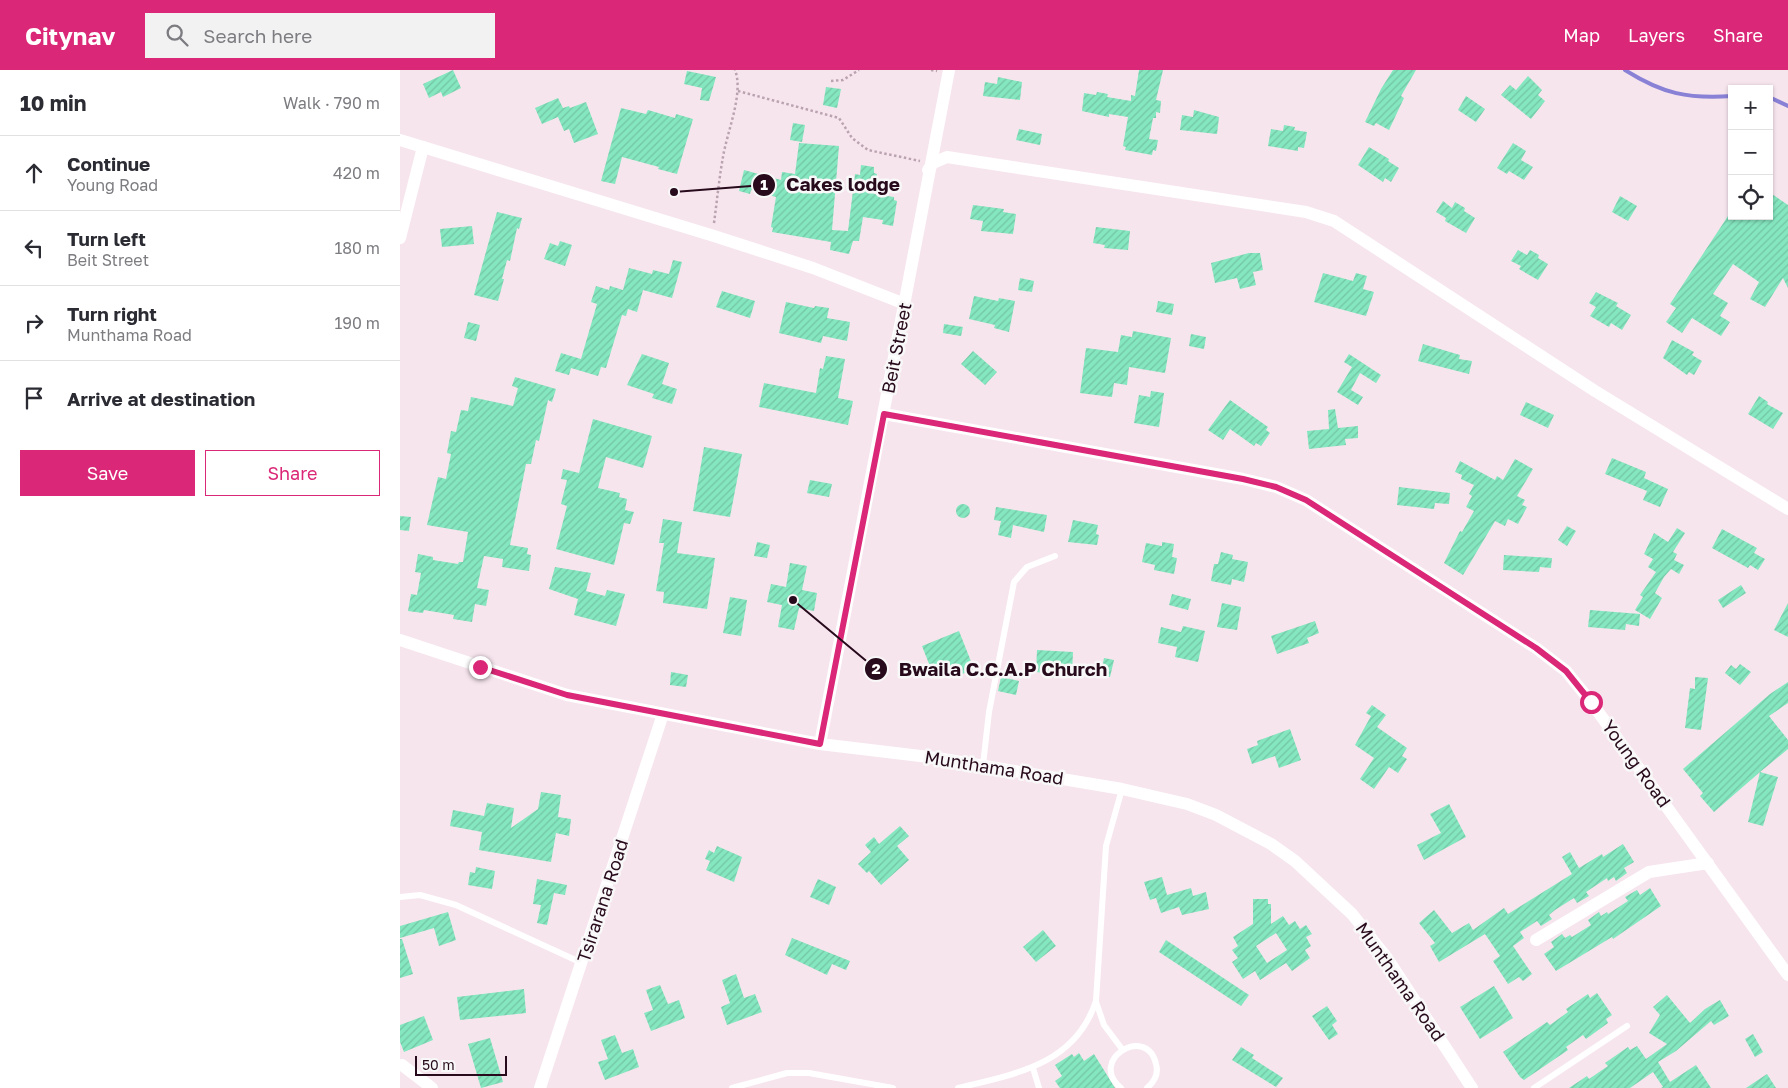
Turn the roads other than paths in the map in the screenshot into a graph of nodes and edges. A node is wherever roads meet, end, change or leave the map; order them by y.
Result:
1 (949, 70) edge
2 (400, 140) edge
3 (423, 147) junction
4 (928, 170) junction
5 (400, 238) edge
6 (905, 304) junction
7 (884, 414) junction
8 (1788, 510) edge
9 (1054, 556) dead end
10 (400, 640) edge
11 (663, 714) junction
12 (820, 744) junction
13 (982, 765) junction
14 (1122, 789) junction
15 (1708, 863) junction
16 (400, 897) edge
17 (1536, 940) dead end
18 (583, 964) junction
19 (1788, 975) edge
20 (1096, 1001) junction
21 (1627, 1026) dead end
22 (1122, 1050) junction
23 (402, 1065) dead end
24 (1033, 1068) junction
25 (432, 1088) edge
26 (540, 1088) edge
27 (732, 1088) edge
28 (892, 1088) edge
29 (958, 1088) edge
30 (1039, 1088) edge
31 (1121, 1088) edge
32 (1147, 1088) edge
33 (1472, 1088) edge
34 (1534, 1088) edge

1 - 4 street, Beit Street
2 - 3 street
3 - 5 street
3 - 6 street
4 - 6 street, Beit Street
4 - 8 street
6 - 7 street, Beit Street
7 - 12 street, Beit Street
7 - 15 street, Young Road
9 - 13 lane
10 - 11 street, Munthama Road
11 - 12 street, Munthama Road
11 - 18 street, Tsirarana Road
12 - 13 street, Munthama Road
13 - 14 street, Munthama Road
14 - 20 lane
14 - 33 street, Munthama Road
15 - 17 street
15 - 19 street, Young Road
16 - 18 lane
18 - 26 street, Tsirarana Road
20 - 22 lane
20 - 24 lane
21 - 34 lane
22 - 31 lane
22 - 32 lane
23 - 25 street
24 - 29 lane
24 - 30 lane
27 - 28 lane

